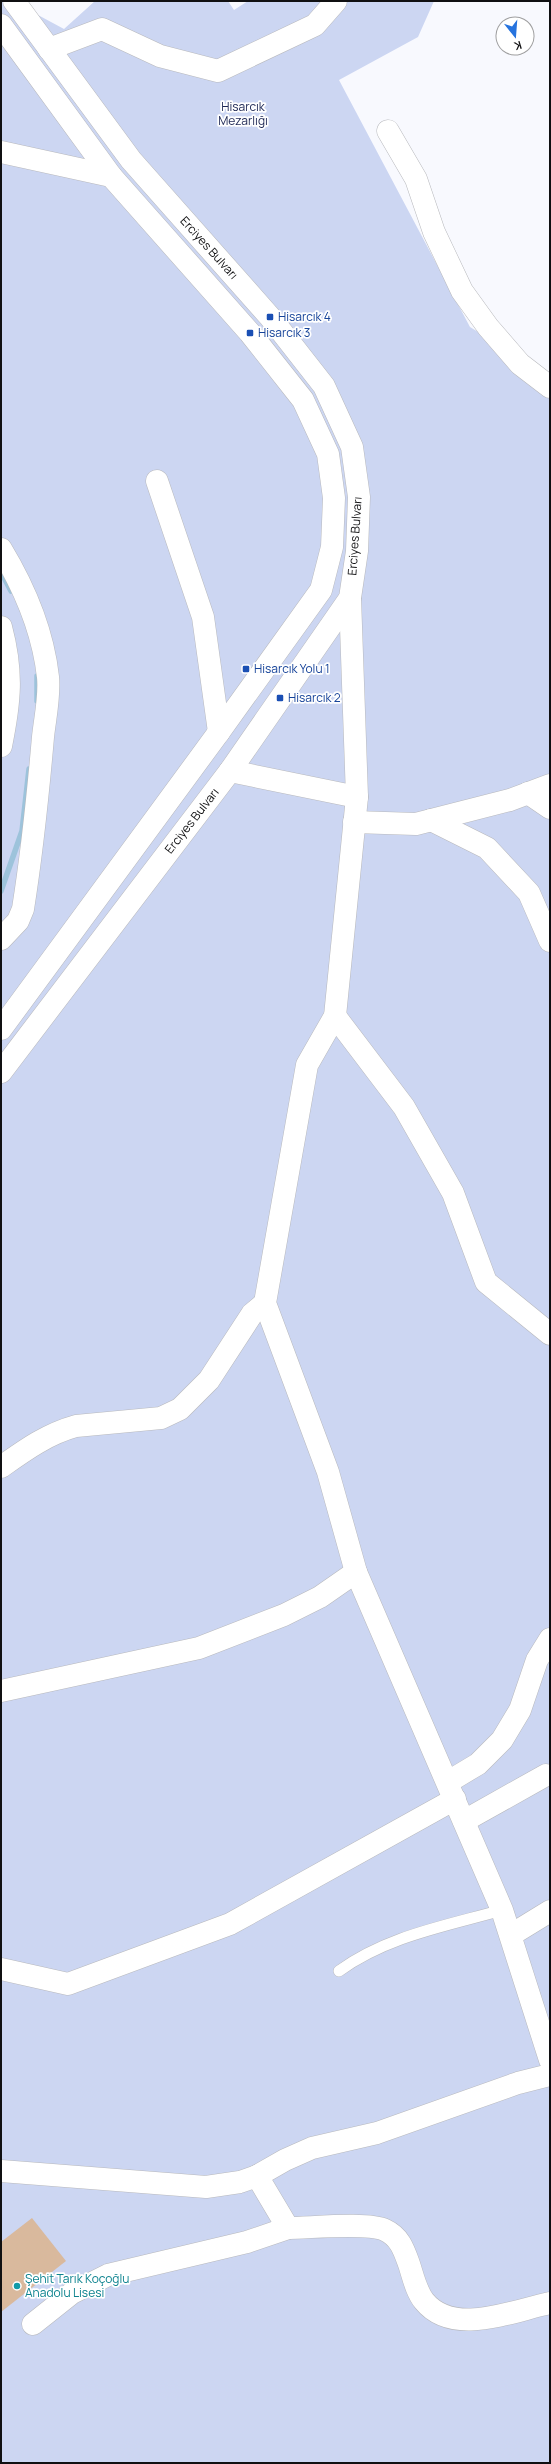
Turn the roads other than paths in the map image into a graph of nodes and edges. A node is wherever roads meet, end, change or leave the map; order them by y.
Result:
1 (14, 1) edge
2 (336, 1) edge
3 (1, 25) edge
4 (49, 49) junction
5 (388, 131) dead end
6 (1, 152) edge
7 (111, 176) junction
8 (550, 387) edge
9 (158, 481) dead end
10 (1, 549) edge
11 (350, 598) junction
12 (1, 627) edge
13 (219, 732) junction
14 (1, 746) edge
15 (230, 771) junction
16 (550, 786) edge
17 (528, 793) junction
18 (357, 797) junction
19 (550, 808) edge
20 (431, 820) junction
21 (354, 822) junction
22 (1, 939) edge
23 (550, 941) edge
24 (334, 1016) junction
25 (1, 1028) edge
26 (1, 1072) edge
27 (265, 1303) junction
28 (550, 1334) edge
29 (1, 1466) edge
30 (356, 1572) junction
31 (550, 1639) edge
32 (1, 1691) edge
33 (546, 1775) dead end
34 (452, 1791) junction
35 (464, 1821) junction
36 (502, 1910) junction
37 (550, 1911) edge
38 (511, 1935) junction
39 (1, 1969) edge
40 (339, 1971) dead end
41 (550, 2060) edge
42 (550, 2075) edge
43 (1, 2171) edge
44 (257, 2176) junction
45 (288, 2228) junction
46 (550, 2303) edge
47 (33, 2324) dead end

1 - 4 main road, Erciyes Bulvarı
2 - 4 main road
3 - 7 main road, Erciyes Bulvarı
4 - 11 main road, Erciyes Bulvarı
5 - 8 main road
6 - 7 main road
7 - 13 main road, Erciyes Bulvarı
9 - 13 main road
10 - 22 main road
11 - 15 main road, Erciyes Bulvarı
11 - 18 main road
12 - 14 main road
13 - 25 main road, Erciyes Bulvarı
15 - 18 main road
15 - 26 main road, Erciyes Bulvarı
16 - 17 main road
17 - 19 main road
17 - 20 main road
18 - 21 main road
20 - 21 main road
20 - 23 main road
21 - 24 main road
24 - 27 main road
24 - 28 main road
27 - 29 main road
27 - 30 main road
30 - 32 main road
30 - 34 main road
31 - 34 main road
33 - 35 main road
34 - 35 main road
34 - 39 main road
35 - 36 main road
36 - 38 main road
36 - 40 lane
37 - 38 main road
38 - 41 main road
42 - 44 main road
43 - 44 main road
44 - 45 main road
45 - 46 main road
45 - 47 main road

